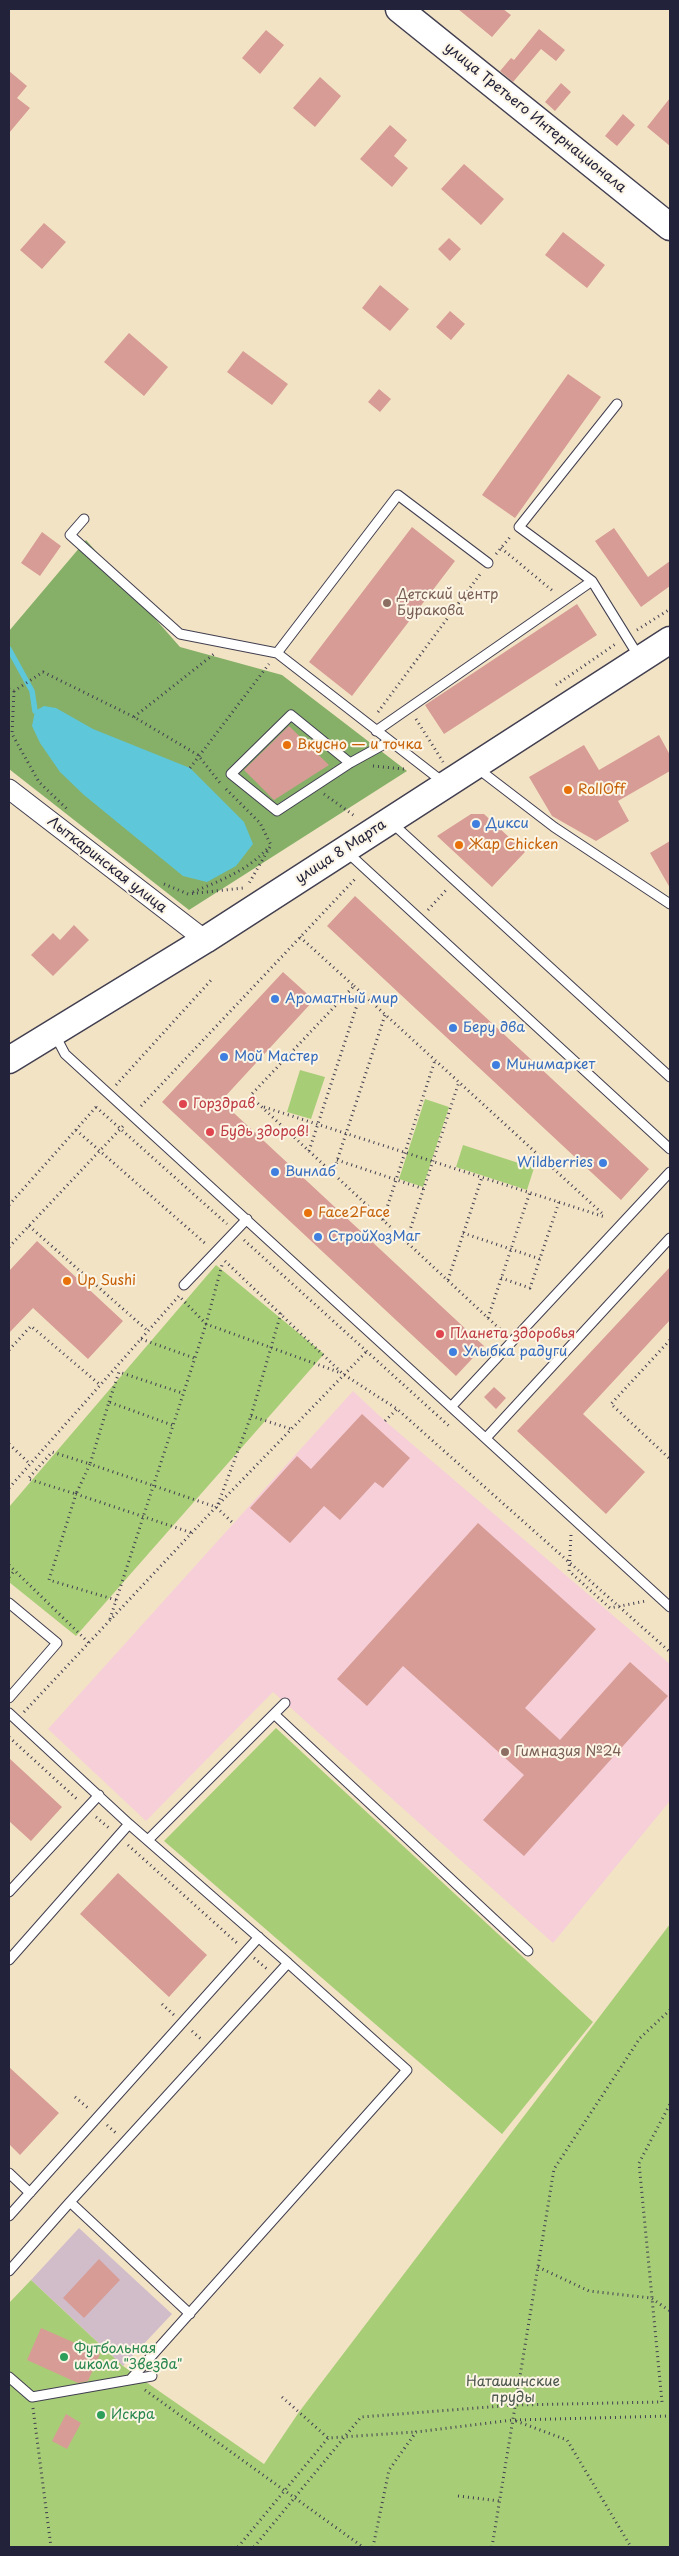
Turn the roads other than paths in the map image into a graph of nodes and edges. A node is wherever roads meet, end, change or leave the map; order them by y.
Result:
1 (405, 11) edge
2 (670, 227) edge
3 (617, 404) dead end
4 (84, 519) dead end
5 (488, 563) road end
6 (592, 581) junction
7 (670, 640) edge
8 (278, 653) junction
9 (640, 659) junction
10 (379, 729) junction
11 (390, 741) junction
12 (350, 764) junction
13 (475, 766) junction
14 (439, 773) junction
15 (9, 789) edge
16 (390, 821) junction
17 (344, 850) junction
18 (670, 904) edge
19 (204, 940) junction
20 (54, 1033) junction
21 (9, 1060) edge
22 (670, 1077) edge
23 (670, 1149) edge
24 (670, 1172) edge
25 (247, 1219) junction
26 (670, 1238) edge
27 (184, 1285) dead end
28 (451, 1407) junction
29 (486, 1438) junction
30 (9, 1603) edge
31 (670, 1607) edge
32 (9, 1698) edge
33 (285, 1703) dead end
34 (9, 1713) edge
35 (274, 1714) junction
36 (99, 1795) junction
37 (129, 1824) junction
38 (148, 1840) junction
39 (9, 1892) edge
40 (259, 1937) junction
41 (528, 1950) dead end
42 (9, 1960) edge
43 (288, 1962) junction
44 (9, 2173) edge
45 (30, 2193) junction
46 (70, 2202) junction
47 (9, 2216) edge
48 (9, 2271) edge
49 (190, 2314) junction
50 (152, 2376) dead end
51 (9, 2377) edge
52 (130, 2380) junction

1 - 2 street, улица Третьего Интернационала
3 - 6 lane
4 - 8 lane
5 - 8 lane
6 - 9 lane
6 - 10 lane
7 - 9 street, улица 8 Марта
8 - 10 lane
9 - 13 street, улица 8 Марта
10 - 11 lane
11 - 12 lane
11 - 14 lane
12 - 12 lane
13 - 14 street, улица 8 Марта
13 - 18 lane
14 - 16 street, улица 8 Марта
15 - 19 street, Лыткаринская улица
16 - 17 street, улица 8 Марта
16 - 22 lane
17 - 19 street, улица 8 Марта
17 - 23 lane
19 - 20 street, улица 8 Марта
20 - 21 street, улица 8 Марта
20 - 25 lane
24 - 28 lane
25 - 27 lane
25 - 28 lane
26 - 29 lane
28 - 29 lane
29 - 31 lane
30 - 32 lane
33 - 35 lane
34 - 36 lane
35 - 38 lane
35 - 41 lane
36 - 37 lane
36 - 39 lane
37 - 38 lane
37 - 42 lane
38 - 40 lane
40 - 43 lane
40 - 45 lane
43 - 46 lane
43 - 49 lane
44 - 45 lane
45 - 47 lane
46 - 48 lane
46 - 49 lane
49 - 52 lane
50 - 52 lane
51 - 52 lane

